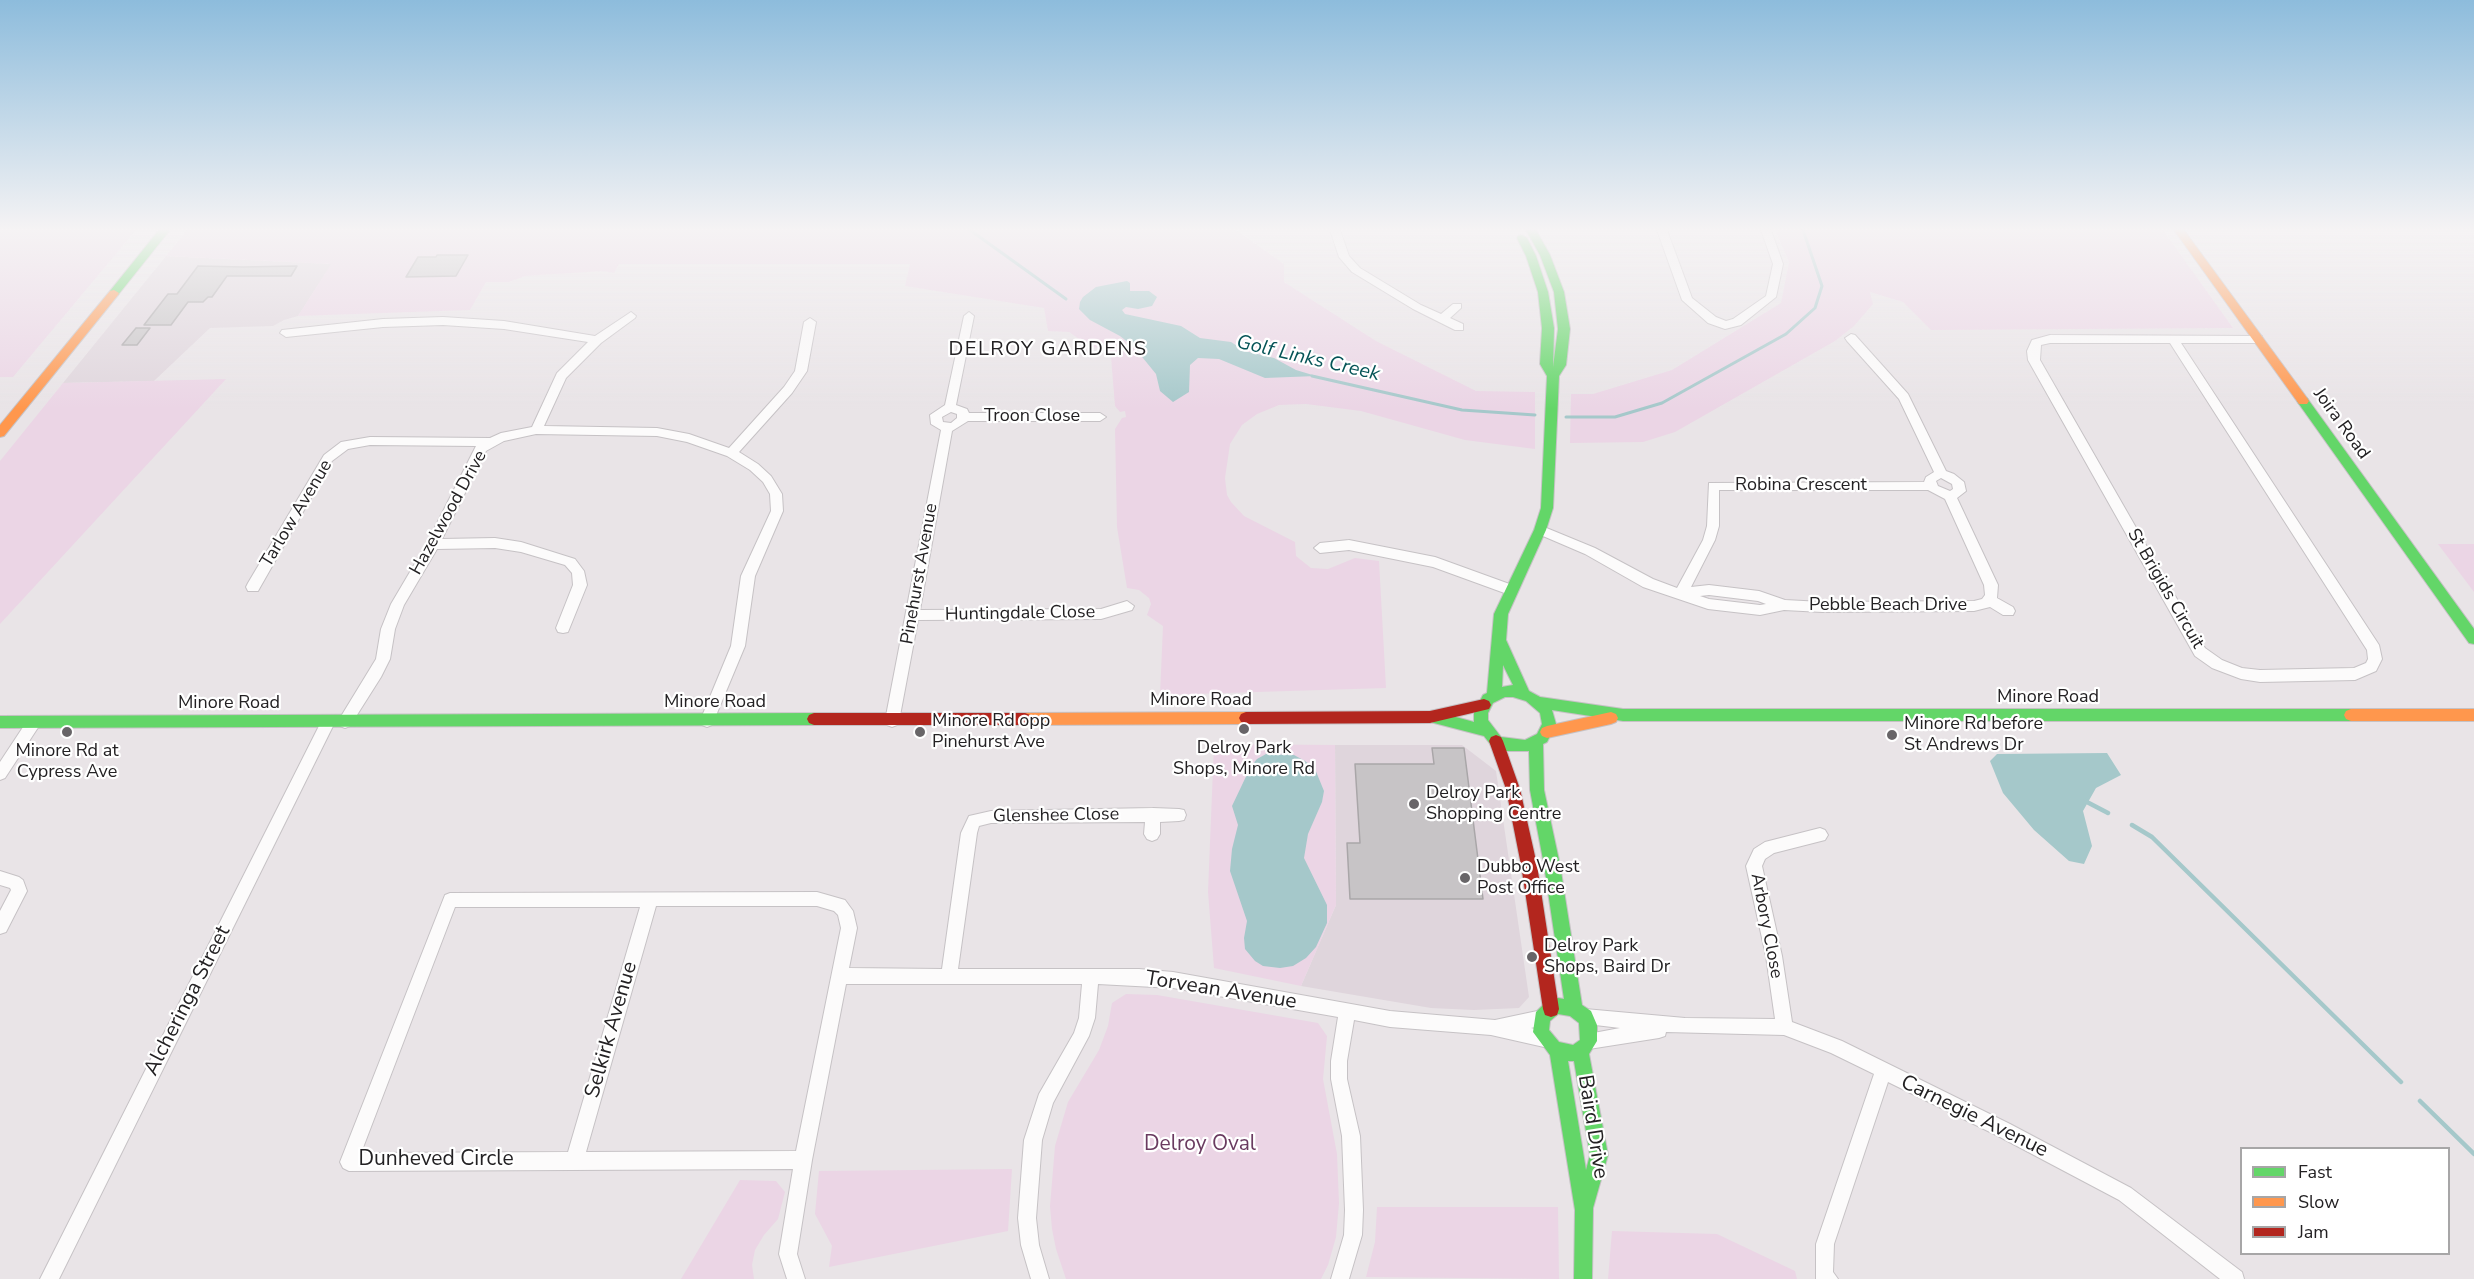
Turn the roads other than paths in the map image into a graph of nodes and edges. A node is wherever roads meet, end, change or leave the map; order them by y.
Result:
1 (116, 290) edge
2 (1391, 290) edge
3 (1542, 290) edge
4 (1558, 290) edge
5 (1683, 290) edge
6 (1773, 290) edge
7 (2222, 290) edge
8 (1457, 306) dead end
9 (631, 315) dead end
10 (969, 316) dead end
11 (1443, 319) junction
12 (810, 322) dead end
13 (1459, 327) dead end
14 (286, 333) dead end
15 (1851, 338) dead end
16 (2258, 339) junction
17 (597, 340) junction
18 (2174, 340) junction
19 (1553, 376) junction
20 (950, 407) junction
21 (964, 417) junction
22 (1100, 417) dead end
23 (947, 428) junction
24 (537, 430) junction
25 (0, 433) edge
26 (489, 442) junction
27 (731, 453) junction
28 (1941, 474) junction
29 (1931, 486) junction
30 (1950, 496) junction
31 (1540, 530) junction
32 (433, 544) junction
33 (1320, 548) dead end
34 (253, 587) dead end
35 (1510, 590) junction
36 (1681, 593) junction
37 (1990, 600) junction
38 (1127, 606) dead end
39 (2007, 611) dead end
40 (912, 615) junction
41 (563, 628) dead end
42 (2474, 639) edge
43 (1500, 642) junction
44 (1523, 693) junction
45 (1489, 700) junction
46 (1539, 702) junction
47 (1623, 715) junction
48 (2474, 715) edge
49 (1430, 717) junction
50 (707, 721) junction
51 (892, 721) junction
52 (0, 722) edge
53 (34, 722) junction
54 (336, 722) junction
55 (1547, 732) junction
56 (1491, 736) junction
57 (1536, 743) junction
58 (0, 774) edge
59 (1153, 814) junction
60 (1179, 815) dead end
61 (1152, 834) dead end
62 (1820, 835) dead end
63 (0, 878) edge
64 (650, 899) junction
65 (0, 927) edge
66 (842, 976) junction
67 (949, 976) junction
68 (1091, 977) junction
69 (1347, 1012) junction
70 (1547, 1013) junction
71 (1579, 1013) junction
72 (1684, 1026) junction
73 (1491, 1027) junction
74 (1784, 1028) junction
75 (1544, 1039) junction
76 (1585, 1046) junction
77 (1558, 1051) junction
78 (1883, 1072) junction
79 (575, 1160) junction
80 (803, 1160) junction
81 (1584, 1210) junction
82 (49, 1279) edge
83 (795, 1279) edge
84 (1040, 1279) edge
85 (1340, 1279) edge
86 (1582, 1279) edge
87 (1829, 1279) edge
88 (2235, 1279) edge

1 - 25 main road
2 - 11 street
3 - 19 main road
4 - 19 main road
5 - 6 street
7 - 16 main road, Joira Road
8 - 11 street
9 - 17 street
10 - 20 street
11 - 13 street
12 - 27 street
14 - 17 street
15 - 28 street
16 - 18 street, St Brigids Circuit
16 - 42 main road, Joira Road
17 - 24 street
18 - 18 street, St Brigids Circuit
19 - 31 main road
20 - 21 street
20 - 23 street
21 - 22 street, Troon Close
21 - 23 street
23 - 40 street, Pinehurst Avenue
24 - 26 street, Hazelwood Drive
24 - 27 street, Hazelwood Drive
26 - 32 street, Hazelwood Drive
26 - 34 street, Tarlow Avenue
27 - 50 street, Hazelwood Drive
28 - 29 street
28 - 30 street
29 - 30 street
29 - 36 street, Robina Crescent
30 - 37 street, Pebble Beach Drive
31 - 35 main road
31 - 36 street, Pebble Beach Drive
32 - 41 street
32 - 54 street, Hazelwood Drive
33 - 35 street
35 - 43 main road
36 - 37 street, Pebble Beach Drive
37 - 39 street, Pebble Beach Drive
38 - 40 street, Huntingdale Close
40 - 51 street, Pinehurst Avenue
43 - 44 main road
43 - 45 main road
44 - 45 main road
44 - 46 main road
45 - 49 main road, Minore Road
45 - 56 main road
46 - 47 main road, Minore Road
46 - 55 main road
47 - 48 main road, Minore Road
47 - 55 main road, Minore Road
49 - 51 main road, Minore Road
49 - 56 main road, Minore Road
50 - 51 main road, Minore Road
50 - 54 main road, Minore Road
52 - 53 main road, Minore Road
53 - 54 main road, Minore Road
53 - 58 street
54 - 82 street, Alcheringa Street
55 - 57 main road
56 - 57 main road
56 - 70 main road
57 - 71 main road
59 - 60 street, Glenshee Close
59 - 61 street
59 - 67 street, Glenshee Close
62 - 74 street, Arbory Close
63 - 65 street
64 - 66 street, Dunheved Circle
64 - 79 street, Selkirk Avenue
64 - 79 street, Dunheved Circle
66 - 67 street, Torvean Avenue
66 - 80 street, Dunheved Circle
67 - 68 street, Torvean Avenue
68 - 69 street, Torvean Avenue
68 - 84 street
69 - 73 street, Torvean Avenue
69 - 85 street
70 - 71 main road
70 - 73 street, Torvean Avenue
70 - 75 main road
71 - 72 street, Carnegie Avenue
71 - 76 main road
72 - 74 street, Carnegie Avenue
72 - 76 street, Carnegie Avenue
73 - 75 street, Torvean Avenue
74 - 78 street, Carnegie Avenue
75 - 77 main road
76 - 77 main road
76 - 81 main road, Baird Drive
77 - 81 main road, Baird Drive
78 - 87 street
78 - 88 street, Carnegie Avenue
79 - 80 street, Dunheved Circle
80 - 83 street
81 - 86 main road, Baird Drive

